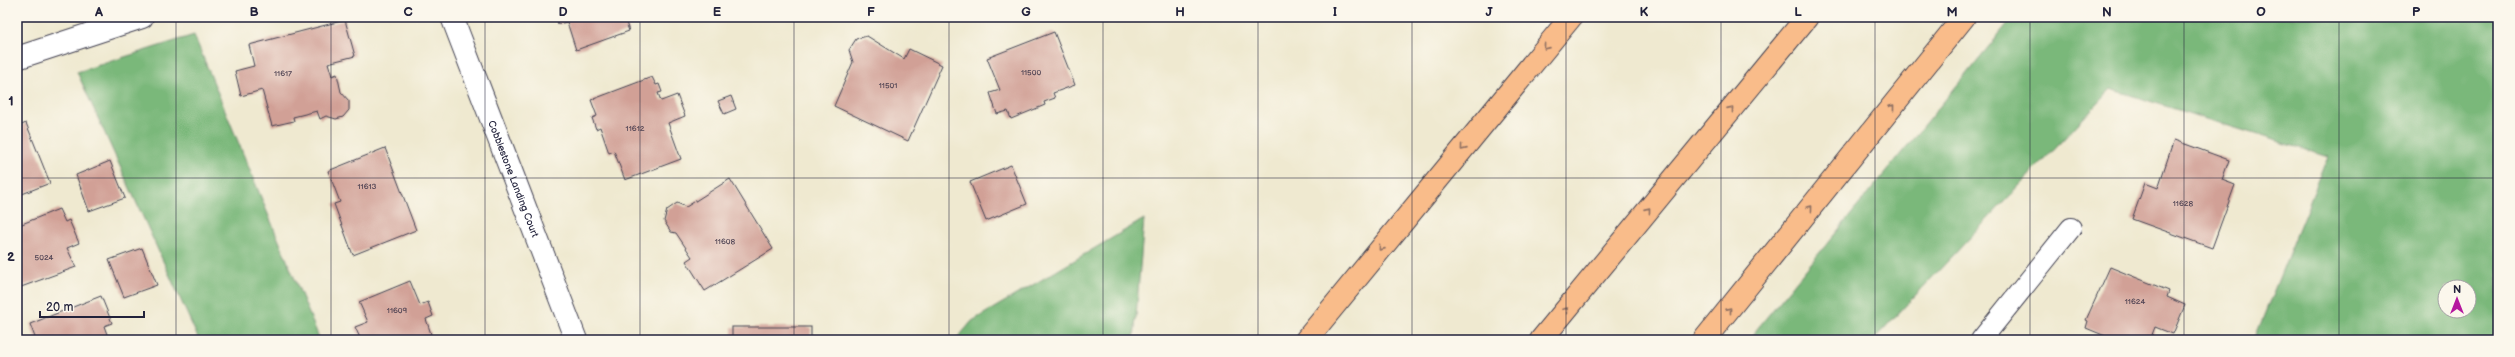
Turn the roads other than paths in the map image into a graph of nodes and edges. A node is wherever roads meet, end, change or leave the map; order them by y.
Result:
1 (142, 17) edge
2 (452, 17) edge
3 (1571, 17) edge
4 (1807, 17) edge
5 (1964, 17) edge
6 (17, 58) edge
7 (2071, 228) dead end
8 (576, 340) edge
9 (1306, 340) edge
10 (1541, 340) edge
11 (1704, 340) edge
12 (1981, 340) edge

1 - 6 street
2 - 8 street, Cobblestone Landing Court
3 -> 9 highway
10 -> 4 highway
11 -> 5 highway
7 - 12 lane

